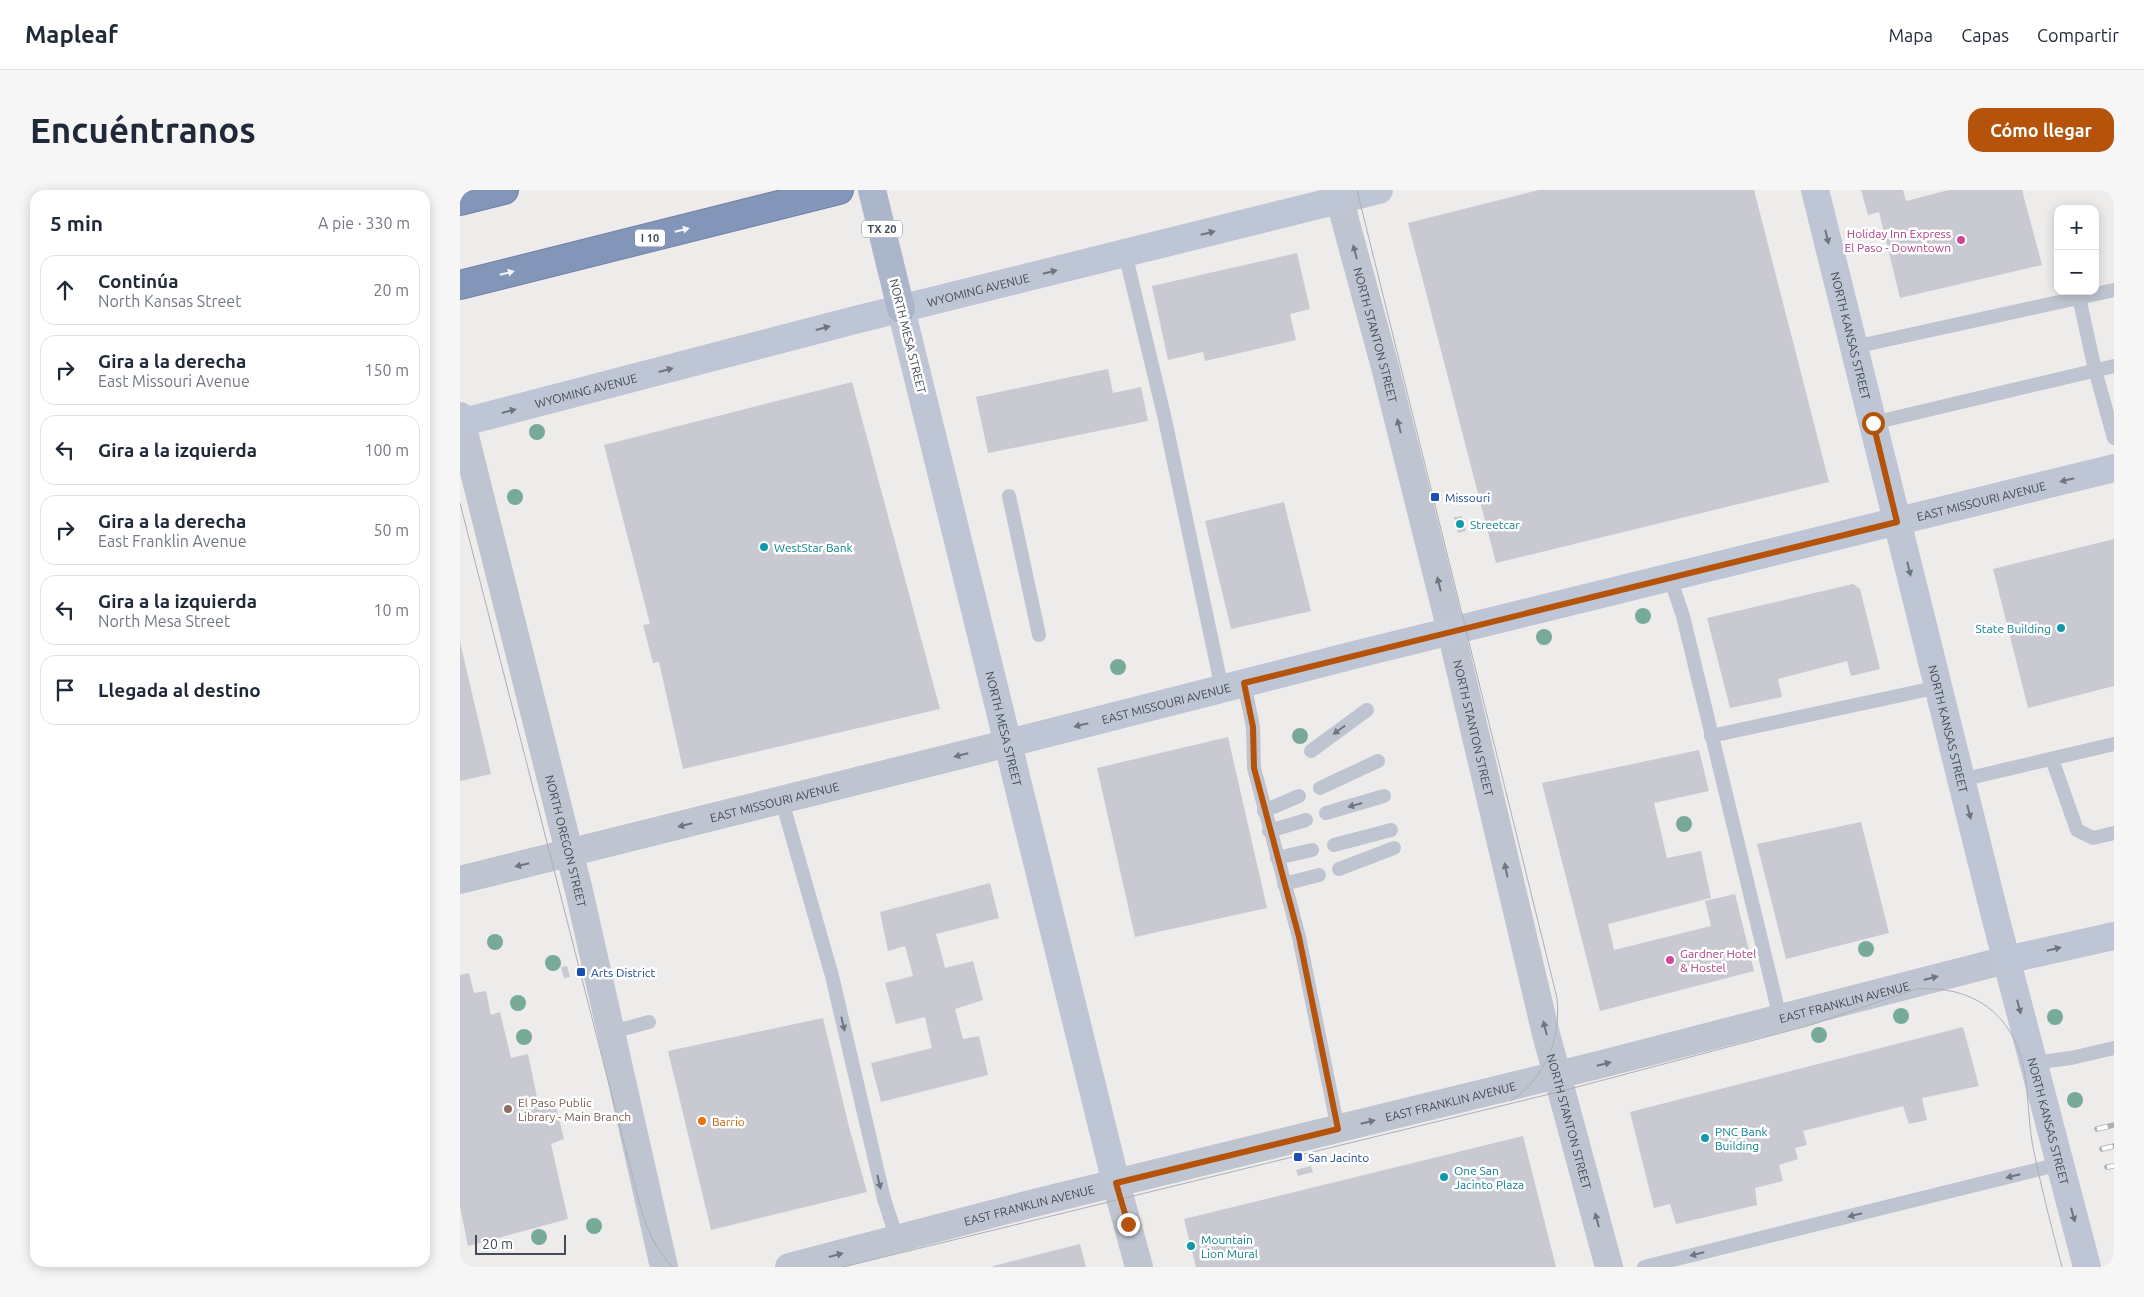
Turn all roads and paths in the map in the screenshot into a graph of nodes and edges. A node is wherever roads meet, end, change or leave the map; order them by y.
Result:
1 (504, 190) edge
2 (839, 190) edge
3 (872, 190) edge
4 (1379, 190) edge
5 (1815, 190) edge
6 (1338, 195) edge
7 (460, 201) edge
8 (1126, 253) junction
9 (460, 285) edge
10 (2114, 290) edge
11 (2079, 297) junction
12 (901, 309) junction
13 (1854, 347) junction
14 (2114, 366) edge
15 (2095, 370) junction
16 (460, 421) edge
17 (1873, 423) junction
18 (2114, 438) edge
19 (2114, 468) edge
20 (1008, 496) dead end
21 (1897, 522) junction
22 (1670, 578) junction
23 (1451, 631) junction
24 (1038, 635) dead end
25 (1233, 686) junction
26 (1939, 687) junction
27 (1367, 710) dead end
28 (1711, 736) junction
29 (1008, 743) junction
30 (2114, 744) edge
31 (1311, 751) dead end
32 (2052, 758) junction
33 (1378, 761) dead end
34 (1961, 780) junction
35 (1320, 788) dead end
36 (1299, 796) dead end
37 (1384, 796) dead end
38 (782, 801) junction
39 (1264, 811) junction
40 (1326, 813) dead end
41 (1306, 820) dead end
42 (1391, 830) dead end
43 (1269, 831) junction
44 (2114, 833) edge
45 (1334, 845) dead end
46 (1394, 848) dead end
47 (1312, 850) dead end
48 (570, 854) junction
49 (1277, 858) junction
50 (1339, 869) dead end
51 (1319, 875) dead end
52 (460, 880) edge
53 (1284, 884) junction
54 (2114, 936) edge
55 (2006, 960) junction
56 (1780, 1018) junction
57 (649, 1022) dead end
58 (612, 1032) junction
59 (2114, 1048) edge
60 (2033, 1063) junction
61 (1557, 1075) junction
62 (1338, 1129) junction
63 (2060, 1164) junction
64 (1116, 1183) junction
65 (897, 1239) junction
66 (664, 1267) edge
67 (789, 1267) edge
68 (1139, 1267) edge
69 (1609, 1267) edge
70 (1644, 1267) edge
71 (2087, 1267) edge

1 - 7 highway
9 -> 2 highway, I 10
3 - 12 main road, NORTH MESA STREET / TX 20
4 - 6 main road, WYOMING AVENUE
5 -> 13 main road, NORTH KANSAS STREET
8 -> 6 main road, WYOMING AVENUE
23 -> 6 street, NORTH STANTON STREET
12 -> 8 main road, WYOMING AVENUE
8 - 25 lane
10 - 11 lane
11 - 13 lane
11 - 15 lane
16 -> 12 main road, WYOMING AVENUE
12 - 29 main road, NORTH MESA STREET / TX 20
13 - 17 main road, NORTH KANSAS STREET
14 - 15 lane
15 - 17 lane
15 - 18 lane
16 - 48 street, NORTH OREGON STREET
17 - 21 main road, NORTH KANSAS STREET
19 -> 21 main road, EAST MISSOURI AVENUE
20 - 24 lane
21 - 22 main road, EAST MISSOURI AVENUE
21 -> 26 main road, NORTH KANSAS STREET
22 - 23 main road, EAST MISSOURI AVENUE
22 - 28 lane
23 - 25 main road, EAST MISSOURI AVENUE
61 -> 23 street, NORTH STANTON STREET
25 -> 29 main road, EAST MISSOURI AVENUE
25 - 39 lane
26 - 28 lane
26 - 34 main road, NORTH KANSAS STREET
27 -> 31 lane
28 - 56 lane
29 -> 38 street, EAST MISSOURI AVENUE
29 - 64 main road, NORTH MESA STREET / TX 20
30 - 32 lane
32 - 34 lane
32 - 44 lane
33 - 35 lane
34 -> 55 main road, NORTH KANSAS STREET
36 - 39 lane
37 -> 40 lane
38 -> 48 street, EAST MISSOURI AVENUE
38 -> 65 lane
39 - 43 lane
41 - 43 lane
42 - 45 lane
43 - 49 lane
46 - 50 lane
47 - 49 lane
48 -> 52 street, EAST MISSOURI AVENUE
48 - 58 street, NORTH OREGON STREET
49 - 53 lane
51 - 53 lane
53 - 62 lane
55 -> 54 main road, EAST FRANKLIN AVENUE
56 -> 55 street, EAST FRANKLIN AVENUE
55 -> 60 main road, NORTH KANSAS STREET
61 -> 56 street, EAST FRANKLIN AVENUE
57 - 58 lane
58 - 66 street, NORTH OREGON STREET
59 - 60 lane
60 - 63 main road, NORTH KANSAS STREET
62 -> 61 street, EAST FRANKLIN AVENUE
69 -> 61 street, NORTH STANTON STREET
62 - 64 street, EAST FRANKLIN AVENUE
63 -> 70 lane
63 -> 71 main road, NORTH KANSAS STREET
64 - 65 street, EAST FRANKLIN AVENUE
64 - 68 street, NORTH MESA STREET / TX 20
67 -> 65 street, EAST FRANKLIN AVENUE

